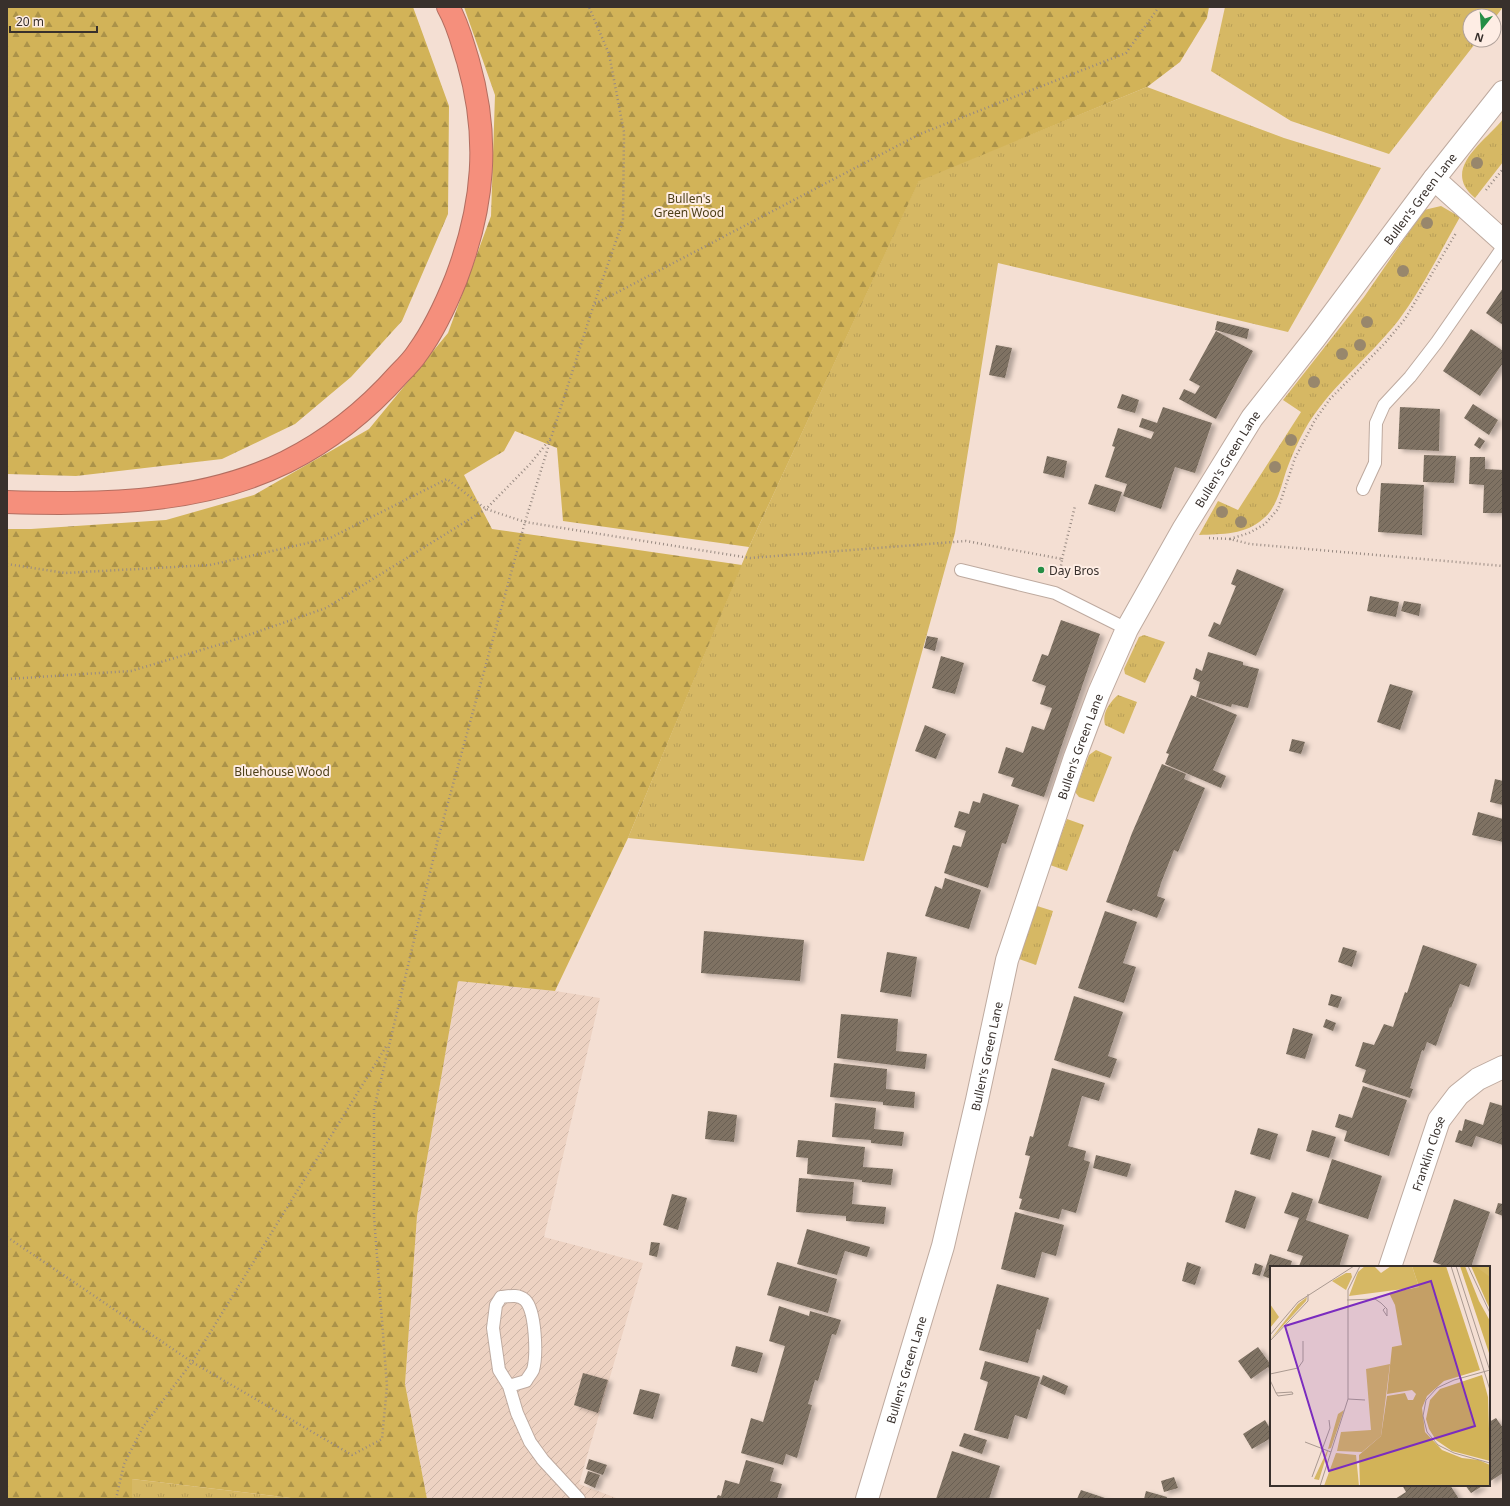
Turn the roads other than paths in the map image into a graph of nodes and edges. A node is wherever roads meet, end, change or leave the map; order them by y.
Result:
1 (448, 7) edge
2 (1503, 92) edge
3 (1434, 179) junction
4 (1503, 241) edge
5 (1503, 247) edge
6 (1363, 489) dead end
7 (7, 502) edge
8 (961, 570) dead end
9 (1127, 629) junction
10 (1503, 1067) edge
11 (1390, 1266) edge
12 (508, 1386) junction
13 (579, 1499) edge
14 (867, 1499) edge

1 - 7 highway
2 - 3 street, Bullen's Green Lane
3 - 4 street
3 - 9 street, Bullen's Green Lane
5 - 6 lane
8 - 9 lane
9 - 14 street, Bullen's Green Lane
10 - 11 street, Franklin Close
12 - 12 lane
12 - 13 lane

